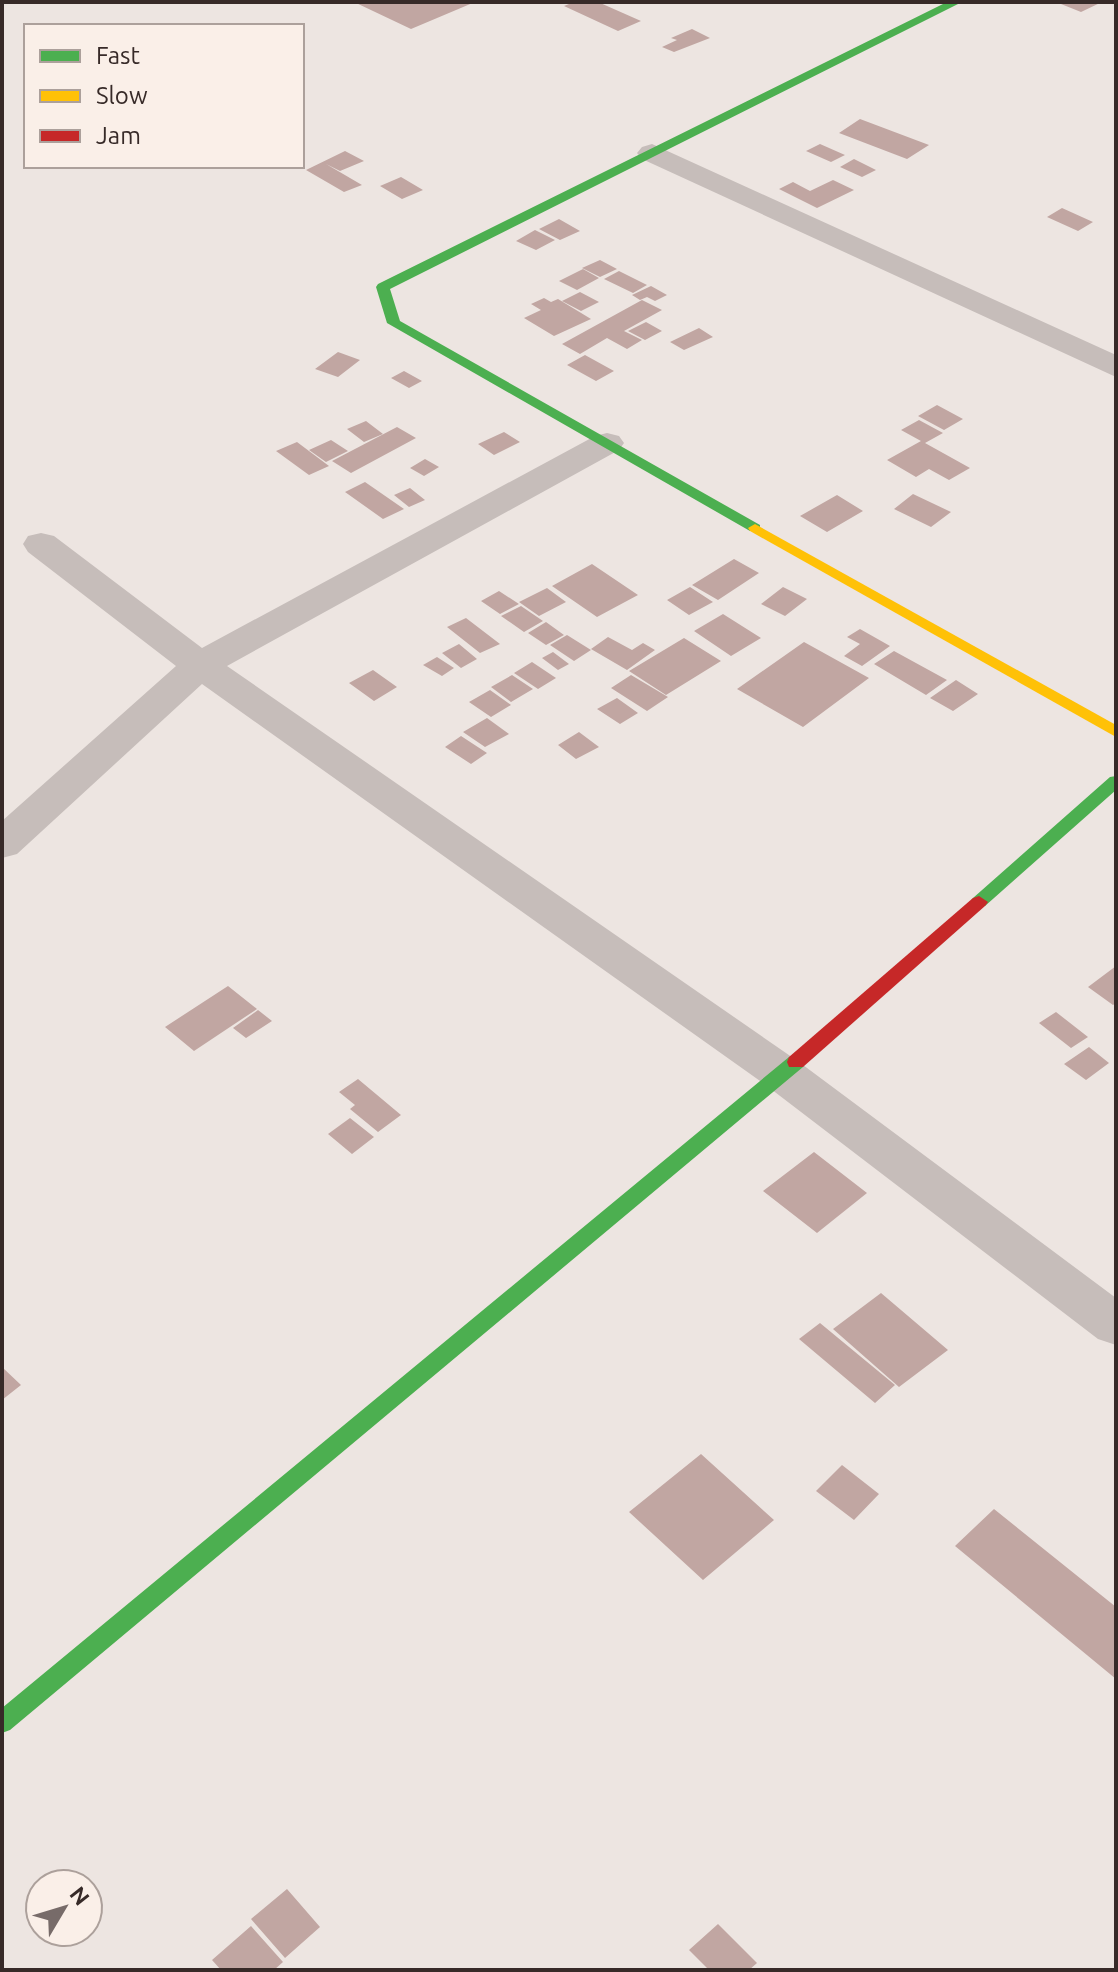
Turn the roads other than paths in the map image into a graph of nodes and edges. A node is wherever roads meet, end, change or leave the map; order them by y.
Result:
1 (956, 2) edge
2 (652, 153) junction
3 (1116, 367) edge
4 (607, 443) junction
5 (41, 544) dead end
6 (200, 665) junction
7 (1116, 732) edge
8 (1116, 781) edge
9 (2, 844) edge
10 (783, 1074) junction
11 (1116, 1325) edge
12 (2, 1722) edge

1 - 2 street
2 - 3 street
2 - 4 street
4 - 6 street
4 - 7 street
5 - 6 street
6 - 9 street
6 - 10 street
8 - 10 street
10 - 11 street
10 - 12 street

